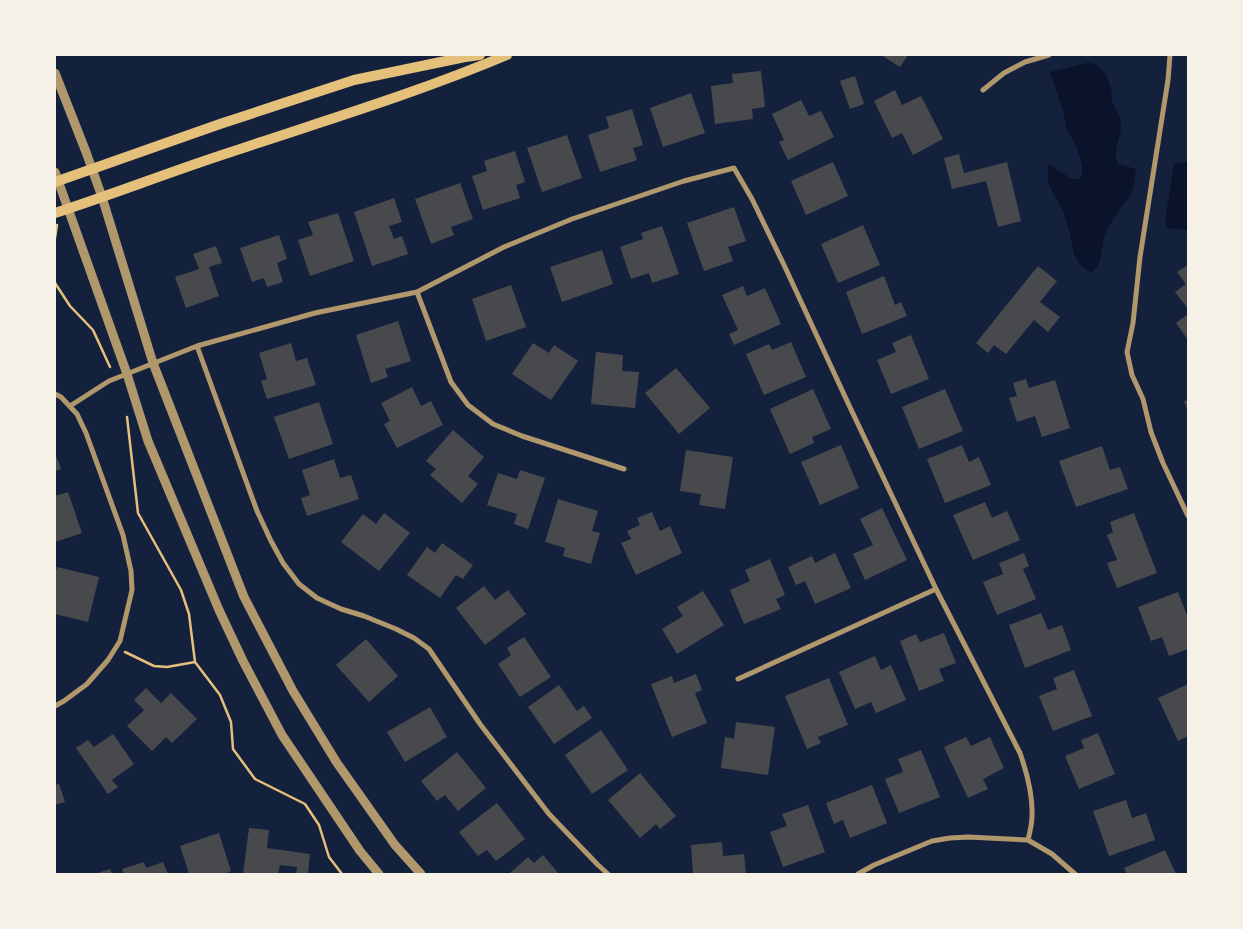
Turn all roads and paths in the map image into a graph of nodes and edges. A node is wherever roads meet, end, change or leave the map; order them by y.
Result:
1 (480, 55) edge
2 (507, 55) edge
3 (1049, 55) edge
4 (1170, 55) edge
5 (55, 73) edge
6 (983, 90) dead end
7 (92, 170) junction
8 (56, 179) edge
9 (102, 197) junction
10 (68, 209) junction
11 (55, 213) edge
12 (55, 284) edge
13 (417, 292) junction
14 (197, 346) junction
15 (153, 363) junction
16 (126, 374) junction
17 (116, 378) junction
18 (55, 394) edge
19 (70, 406) junction
20 (126, 416) dead end
21 (624, 469) dead end
22 (1186, 507) edge
23 (1188, 516) edge
24 (936, 589) junction
25 (116, 648) junction
26 (195, 662) junction
27 (738, 679) dead end
28 (55, 706) edge
29 (1028, 840) junction
30 (342, 874) edge
31 (379, 874) edge
32 (420, 874) edge
33 (608, 874) edge
34 (858, 874) edge
35 (1075, 874) edge

1 - 7 main road
2 - 9 main road
3 - 6 street
4 - 22 street
5 - 7 street
7 - 8 main road
7 - 9 street
8 - 10 street
9 - 10 main road
9 - 15 street
10 - 11 main road
10 - 16 street
12 - 17 path
13 - 14 street
13 - 21 street
13 - 24 street
14 - 15 street
14 - 33 street
15 - 16 street
15 - 32 street
16 - 17 street
16 - 31 street
17 - 19 street
18 - 19 street
19 - 25 street
20 - 26 path
22 - 23 street
24 - 27 street
24 - 29 street
25 - 26 path
25 - 28 street
26 - 30 path
29 - 34 street
29 - 35 street

